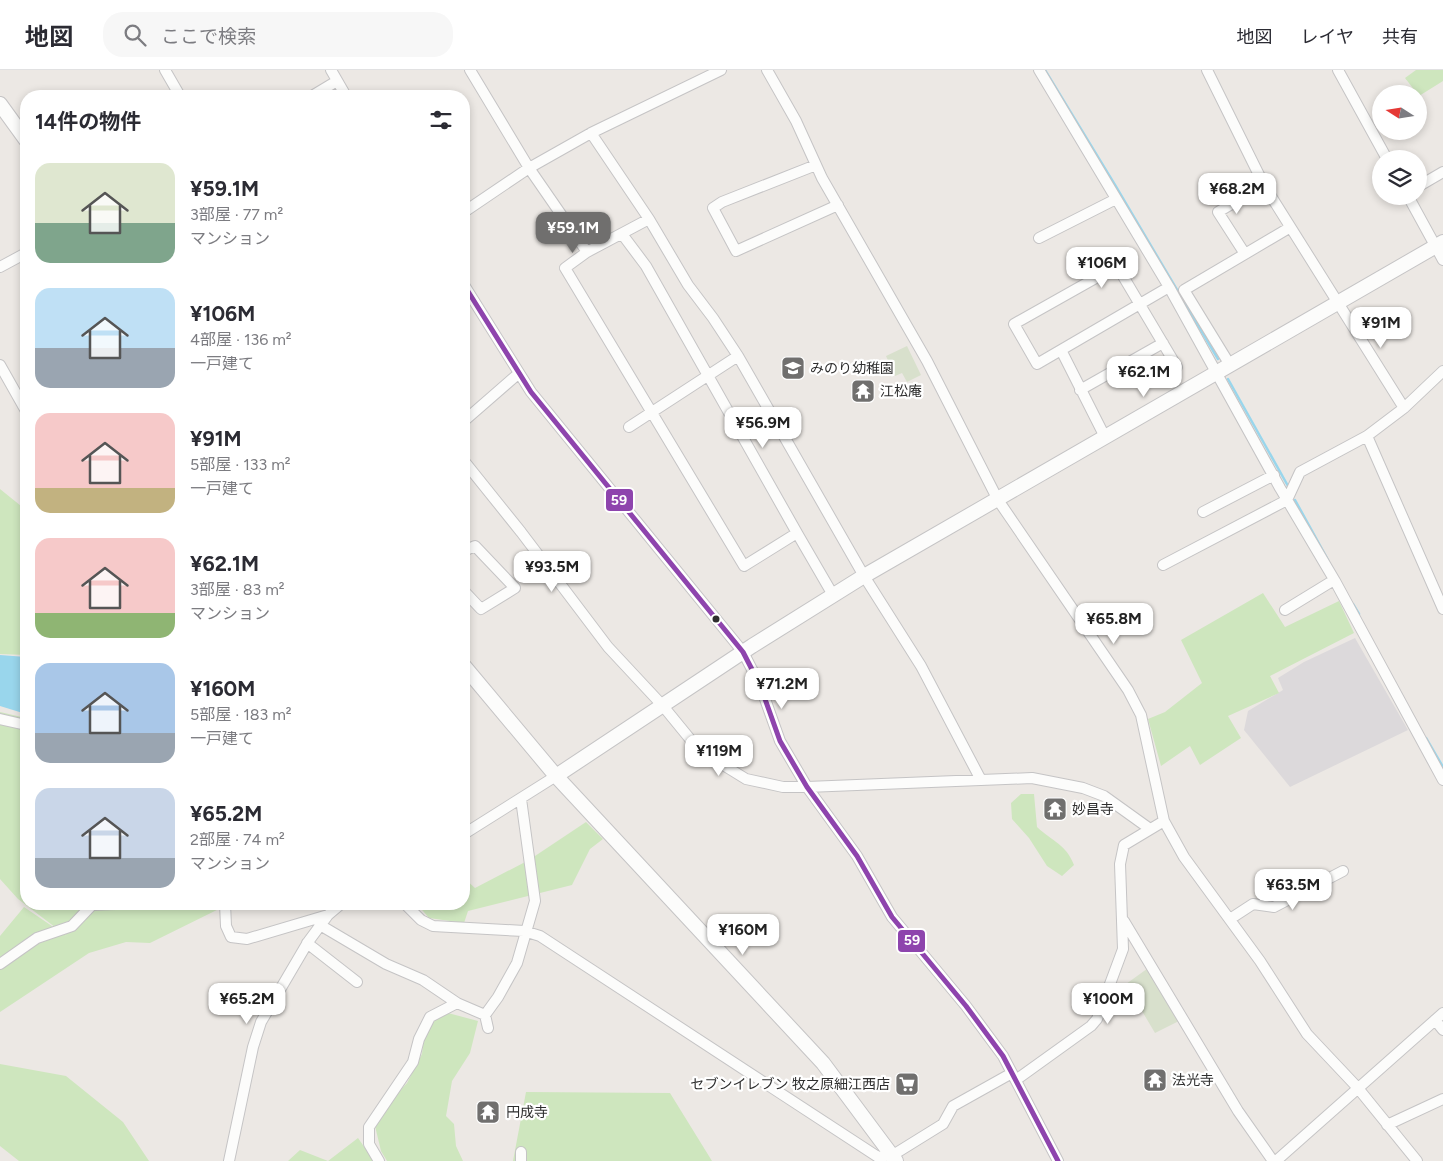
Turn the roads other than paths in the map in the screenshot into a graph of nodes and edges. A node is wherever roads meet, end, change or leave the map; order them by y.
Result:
1 (165, 70) edge
2 (331, 70) edge
3 (470, 70) edge
4 (721, 70) edge
5 (767, 70) edge
6 (1039, 70) edge
7 (1207, 70) edge
8 (1338, 70) edge
9 (338, 81) junction
10 (177, 90) edge
11 (322, 90) edge
12 (343, 90) edge
13 (0, 104) edge
14 (20, 132) edge
15 (591, 133) junction
16 (1382, 150) edge
17 (816, 165) junction
18 (529, 168) junction
19 (1443, 172) edge
20 (1427, 181) edge
21 (1264, 185) junction
22 (1116, 199) junction
23 (838, 205) junction
24 (1414, 205) edge
25 (470, 208) edge
26 (649, 219) junction
27 (1290, 228) junction
28 (622, 234) junction
29 (1039, 238) dead end
30 (1439, 244) edge
31 (587, 252) junction
32 (1245, 254) junction
33 (20, 256) edge
34 (1443, 260) edge
35 (0, 267) edge
36 (1169, 287) junction
37 (470, 295) edge
38 (1141, 304) junction
39 (1336, 304) junction
40 (1163, 343) junction
41 (1061, 350) junction
42 (738, 356) junction
43 (0, 365) edge
44 (1230, 365) junction
45 (1177, 367) dead end
46 (1217, 372) junction
47 (518, 374) junction
48 (707, 377) junction
49 (1441, 377) edge
50 (10, 382) junction
51 (0, 388) edge
52 (1080, 390) junction
53 (20, 400) edge
54 (1404, 408) junction
55 (651, 412) junction
56 (470, 416) edge
57 (629, 427) dead end
58 (1367, 436) junction
59 (1105, 437) junction
60 (470, 468) edge
61 (1274, 475) junction
62 (998, 500) junction
63 (1287, 500) junction
64 (1203, 512) dead end
65 (797, 533) junction
66 (470, 548) edge
67 (1163, 565) dead end
68 (864, 576) junction
69 (1334, 580) junction
70 (833, 595) junction
71 (470, 597) edge
72 (1443, 609) edge
73 (1285, 610) dead end
74 (743, 652) junction
75 (470, 673) edge
76 (663, 706) junction
77 (0, 718) edge
78 (20, 723) edge
79 (556, 776) junction
80 (982, 780) junction
81 (1443, 780) edge
82 (807, 787) junction
83 (521, 799) junction
84 (1164, 821) junction
85 (1150, 829) junction
86 (470, 830) edge
87 (1343, 871) dead end
88 (87, 910) edge
89 (225, 910) edge
90 (334, 910) edge
91 (411, 910) edge
92 (328, 915) junction
93 (1230, 919) junction
94 (1124, 921) junction
95 (320, 925) junction
96 (528, 932) junction
97 (307, 943) junction
98 (0, 964) edge
99 (357, 982) dead end
100 (457, 1003) junction
101 (1443, 1013) edge
102 (486, 1015) junction
103 (1435, 1020) junction
104 (488, 1028) dead end
105 (1443, 1030) edge
106 (1014, 1077) junction
107 (1357, 1088) junction
108 (1443, 1098) edge
109 (1387, 1125) junction
110 (894, 1158) edge
111 (230, 1161) edge
112 (379, 1161) edge
113 (1058, 1161) edge
114 (1274, 1161) edge
115 (1416, 1161) edge

1 - 10 street
2 - 9 street
3 - 18 street
4 - 15 street
5 - 17 street
6 - 22 street
7 - 21 street
8 - 16 street
9 - 11 street
9 - 12 street
13 - 14 street
15 - 18 street
15 - 26 street
17 - 23 street
17 - 23 street
18 - 25 street
18 - 31 street
19 - 20 street
21 - 27 street
21 - 32 street
22 - 29 street
22 - 36 street
23 - 62 street
24 - 30 street
26 - 28 street
26 - 42 street
27 - 32 street
27 - 39 street
28 - 31 street
28 - 48 street
30 - 34 street
30 - 39 street
31 - 55 street
32 - 44 street
33 - 35 street
36 - 38 street
36 - 46 street
37 - 47 street
38 - 40 street
38 - 41 street
38 - 41 street
39 - 44 street
39 - 54 street
40 - 45 street
40 - 52 street
41 - 52 street
42 - 48 street
42 - 68 street
43 - 50 street
44 - 46 street
46 - 59 street
46 - 61 street
47 - 56 street
47 - 74 street
48 - 55 street
48 - 65 street
49 - 54 street
50 - 51 street
50 - 53 street
52 - 59 street
54 - 58 street
55 - 57 street
55 - 65 street
58 - 63 street
58 - 72 street
59 - 62 street
60 - 76 street
61 - 63 street
61 - 64 street
62 - 68 street
62 - 84 street
63 - 67 street
63 - 69 street
65 - 70 street
66 - 71 street
68 - 70 street
68 - 80 street
69 - 73 street
69 - 81 street
70 - 74 street
74 - 76 street
74 - 82 street
75 - 79 street
76 - 79 street
76 - 82 street
77 - 78 street
79 - 83 street
79 - 110 street
80 - 82 street
80 - 85 street
82 - 106 street
83 - 86 street
83 - 96 street
84 - 85 street
84 - 93 street
85 - 94 street
87 - 93 street
88 - 98 street
89 - 92 street
90 - 92 street
91 - 96 street
92 - 95 street
93 - 107 street
94 - 106 street
94 - 114 street
95 - 97 street
95 - 100 street
96 - 102 street
96 - 110 street
97 - 99 street
97 - 111 street
100 - 102 street
100 - 112 street
101 - 103 street
102 - 104 street
103 - 105 street
103 - 107 street
106 - 110 street
106 - 113 street
107 - 109 street
107 - 114 street
108 - 109 street
109 - 115 street

